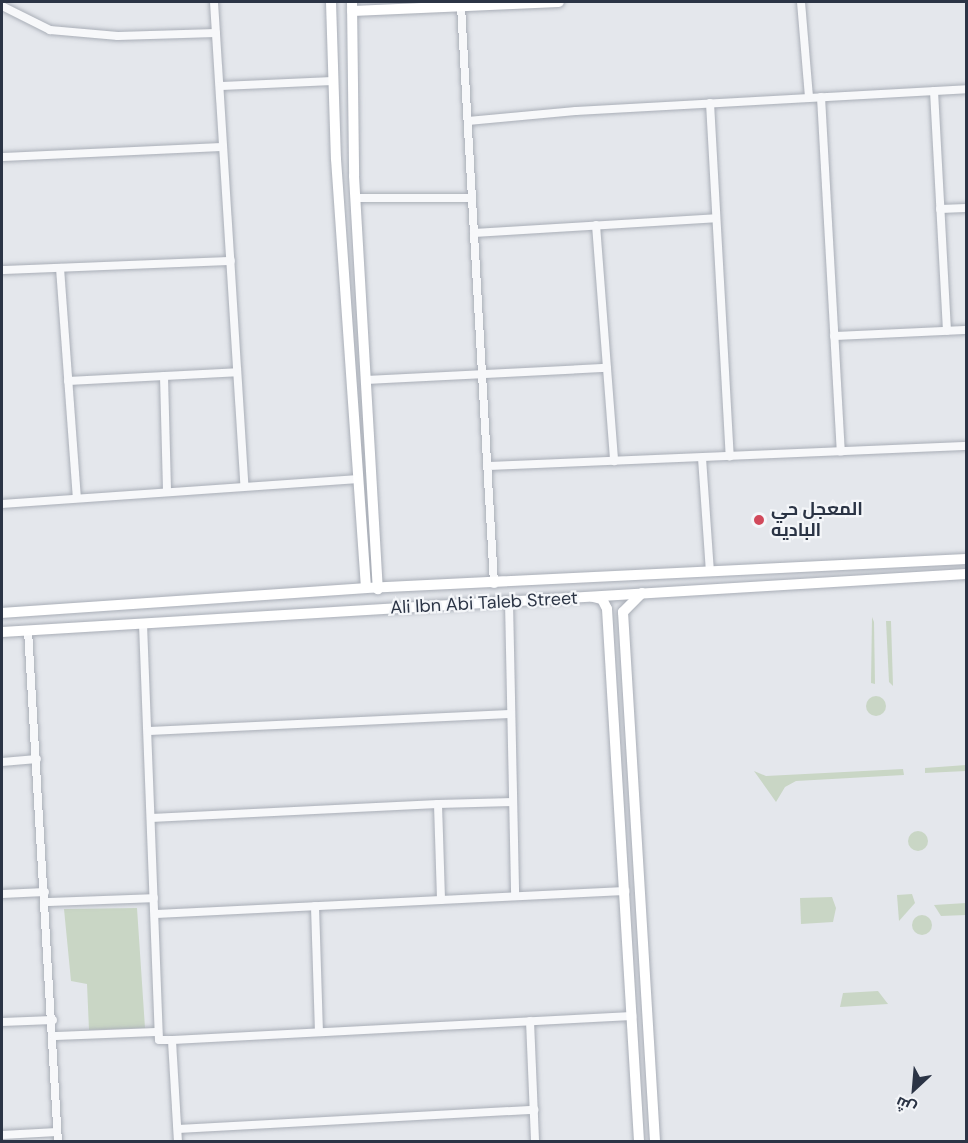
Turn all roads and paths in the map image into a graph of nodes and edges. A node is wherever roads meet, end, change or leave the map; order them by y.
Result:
1 (214, 2) edge
2 (331, 2) edge
3 (559, 2) edge
4 (801, 2) edge
5 (2, 6) edge
6 (461, 6) junction
7 (352, 7) edge
8 (216, 33) junction
9 (334, 81) junction
10 (220, 86) junction
11 (966, 89) edge
12 (934, 91) junction
13 (821, 97) junction
14 (809, 98) junction
15 (710, 103) junction
16 (468, 121) junction
17 (224, 147) junction
18 (2, 157) edge
19 (356, 198) junction
20 (472, 198) junction
21 (966, 208) edge
22 (940, 209) junction
23 (716, 218) junction
24 (596, 225) junction
25 (474, 233) junction
26 (231, 261) junction
27 (60, 268) junction
28 (2, 270) edge
29 (966, 330) edge
30 (947, 331) junction
31 (834, 336) junction
32 (607, 368) junction
33 (237, 372) junction
34 (164, 376) junction
35 (482, 376) junction
36 (366, 380) junction
37 (68, 381) junction
38 (966, 446) edge
39 (841, 451) junction
40 (730, 456) junction
41 (702, 458) junction
42 (614, 461) junction
43 (488, 466) junction
44 (358, 479) junction
45 (244, 485) junction
46 (167, 490) junction
47 (77, 497) junction
48 (2, 504) edge
49 (966, 559) edge
50 (710, 572) junction
51 (966, 574) edge
52 (494, 584) junction
53 (366, 588) junction
54 (378, 589) junction
55 (642, 593) junction
56 (590, 597) junction
57 (509, 602) junction
58 (2, 613) edge
59 (143, 624) junction
60 (28, 630) junction
61 (2, 632) edge
62 (511, 714) junction
63 (148, 731) junction
64 (37, 759) junction
65 (2, 762) edge
66 (513, 802) junction
67 (438, 804) junction
68 (151, 818) junction
69 (625, 891) junction
70 (45, 892) junction
71 (2, 894) edge
72 (515, 896) junction
73 (154, 898) junction
74 (441, 900) junction
75 (46, 902) junction
76 (315, 906) junction
77 (155, 914) junction
78 (632, 1016) junction
79 (53, 1020) junction
80 (530, 1021) junction
81 (2, 1022) edge
82 (158, 1032) junction
83 (319, 1032) junction
84 (54, 1036) junction
85 (172, 1040) junction
86 (534, 1110) junction
87 (178, 1129) junction
88 (57, 1132) junction
89 (2, 1135) edge
90 (58, 1142) edge
91 (178, 1142) edge
92 (535, 1142) edge
93 (639, 1142) edge
94 (655, 1142) edge

1 - 8 street
2 - 9 street
3 - 6 street
4 - 14 street
5 - 8 street
6 - 7 street
6 - 16 street
7 - 19 street
8 - 10 street
9 - 10 street
9 - 44 street
10 - 17 street
11 - 12 street
12 - 13 street
12 - 22 street
13 - 14 street
13 - 31 street
14 - 15 street
15 - 16 street
15 - 23 street
16 - 20 street
17 - 18 street
17 - 26 street
19 - 20 street
19 - 36 street
20 - 25 street
21 - 22 street
22 - 30 street
23 - 24 street
23 - 40 street
24 - 25 street
24 - 32 street
25 - 35 street
26 - 27 street
26 - 33 street
27 - 28 street
27 - 37 street
29 - 30 street
30 - 31 street
31 - 39 street
32 - 35 street
32 - 42 street
33 - 34 street
33 - 45 street
34 - 37 street
34 - 46 street
35 - 36 street
35 - 43 street
36 - 54 street
37 - 47 street
38 - 39 street
39 - 40 street
40 - 41 street
41 - 42 street
41 - 50 street
42 - 43 street
43 - 52 street
44 - 45 street
44 - 53 street
45 - 46 street
46 - 47 street
47 - 48 street
49 - 50 street, Ali Ibn Abi Taleb Street
50 - 52 street, Ali Ibn Abi Taleb Street
51 - 55 street, Ali Ibn Abi Taleb Street
52 - 54 street, Ali Ibn Abi Taleb Street
53 - 54 street, Ali Ibn Abi Taleb Street
53 - 58 street, Ali Ibn Abi Taleb Street
55 - 56 street, Ali Ibn Abi Taleb Street
55 - 94 street
56 - 57 street, Ali Ibn Abi Taleb Street
56 - 69 street
57 - 59 street, Ali Ibn Abi Taleb Street
57 - 62 street
59 - 60 street, Ali Ibn Abi Taleb Street
59 - 63 street
60 - 61 street, Ali Ibn Abi Taleb Street
60 - 64 street
62 - 63 street
62 - 66 street
63 - 68 street
64 - 65 street
64 - 70 street
66 - 67 street
66 - 72 street
67 - 68 street
67 - 74 street
68 - 73 street
69 - 72 street
69 - 78 street
70 - 71 street
70 - 75 street
72 - 74 street
73 - 75 street
73 - 77 street
74 - 76 street
75 - 79 street
76 - 77 street
76 - 83 street
77 - 82 street
78 - 80 street
78 - 93 street
79 - 81 street
79 - 84 street
80 - 83 street
80 - 86 street
82 - 84 street
82 - 85 street
83 - 85 street
84 - 88 street
85 - 87 street
86 - 87 street
86 - 92 street
87 - 91 street
88 - 89 street
88 - 90 street

